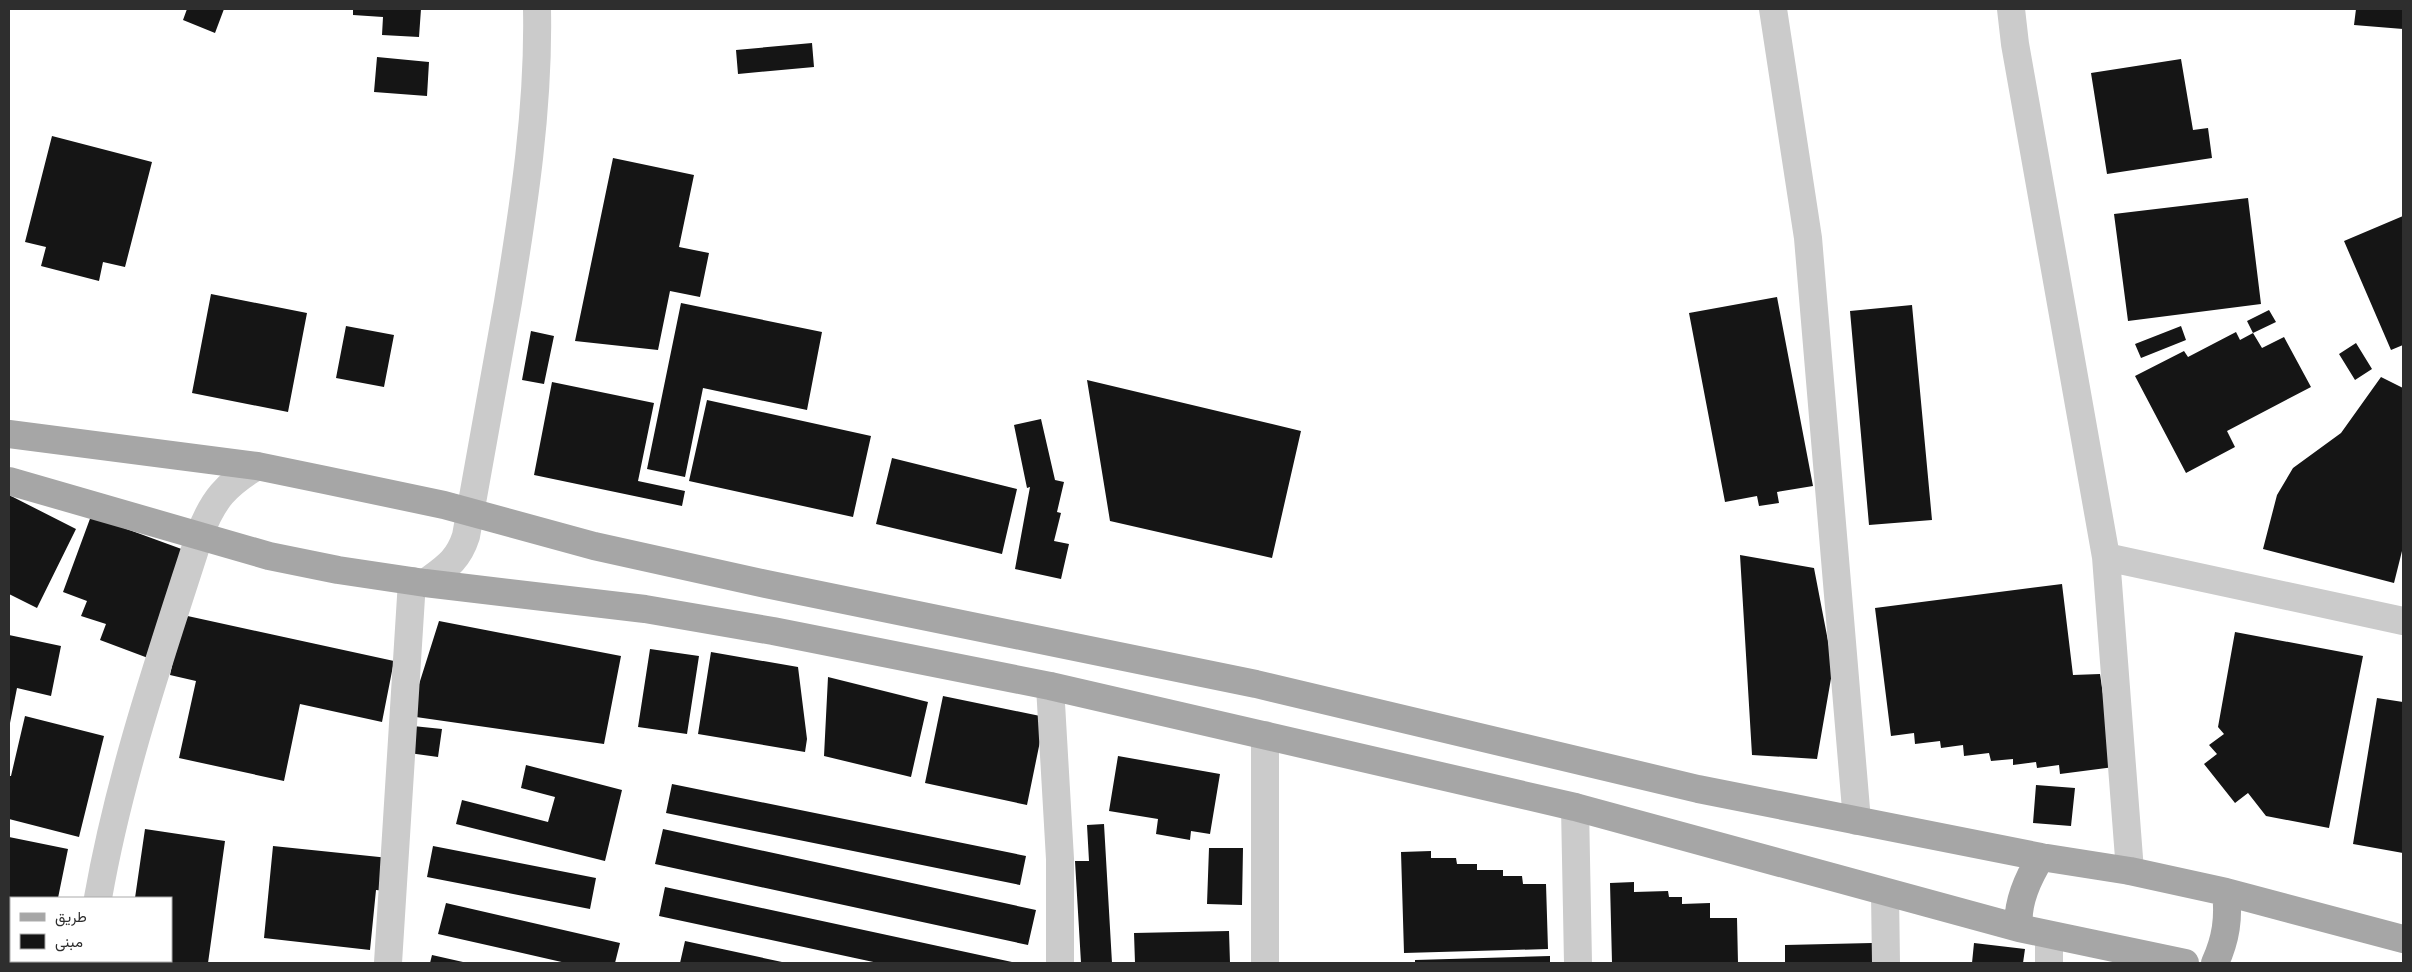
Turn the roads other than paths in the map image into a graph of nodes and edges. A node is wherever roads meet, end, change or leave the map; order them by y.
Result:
1 (537, 9) edge
2 (1773, 9) edge
3 (2011, 9) edge
4 (9, 434) edge
5 (257, 466) junction
6 (9, 481) edge
7 (470, 512) junction
8 (200, 534) junction
9 (2106, 558) junction
10 (418, 582) junction
11 (2403, 621) edge
12 (1050, 686) junction
13 (1265, 735) junction
14 (1575, 807) junction
15 (1857, 821) junction
16 (2041, 857) junction
17 (2130, 871) junction
18 (2226, 892) junction
19 (1885, 893) junction
20 (98, 897) edge
21 (2019, 928) junction
22 (2049, 934) junction
23 (2403, 939) edge
24 (388, 963) edge
25 (1060, 963) edge
26 (1265, 963) edge
27 (1578, 963) edge
28 (1886, 963) edge
29 (2049, 963) edge
30 (2185, 963) edge
31 (2215, 963) edge

1 - 7 street
2 - 15 street
3 - 9 street
4 - 5 main road
5 - 7 main road
5 - 8 street
6 - 8 main road
7 - 10 street
7 - 15 main road
8 - 10 main road
8 - 20 street
9 - 11 street
9 - 17 street
10 - 12 main road
10 - 24 street
12 - 13 main road
12 - 25 street
13 - 14 main road
13 - 26 street
14 - 19 main road
14 - 27 street
15 - 16 main road
16 - 17 main road
16 - 21 main road
17 - 18 main road
18 - 23 main road
18 - 31 main road
19 - 21 main road
19 - 28 street
21 - 22 main road
22 - 29 street
22 - 30 main road

